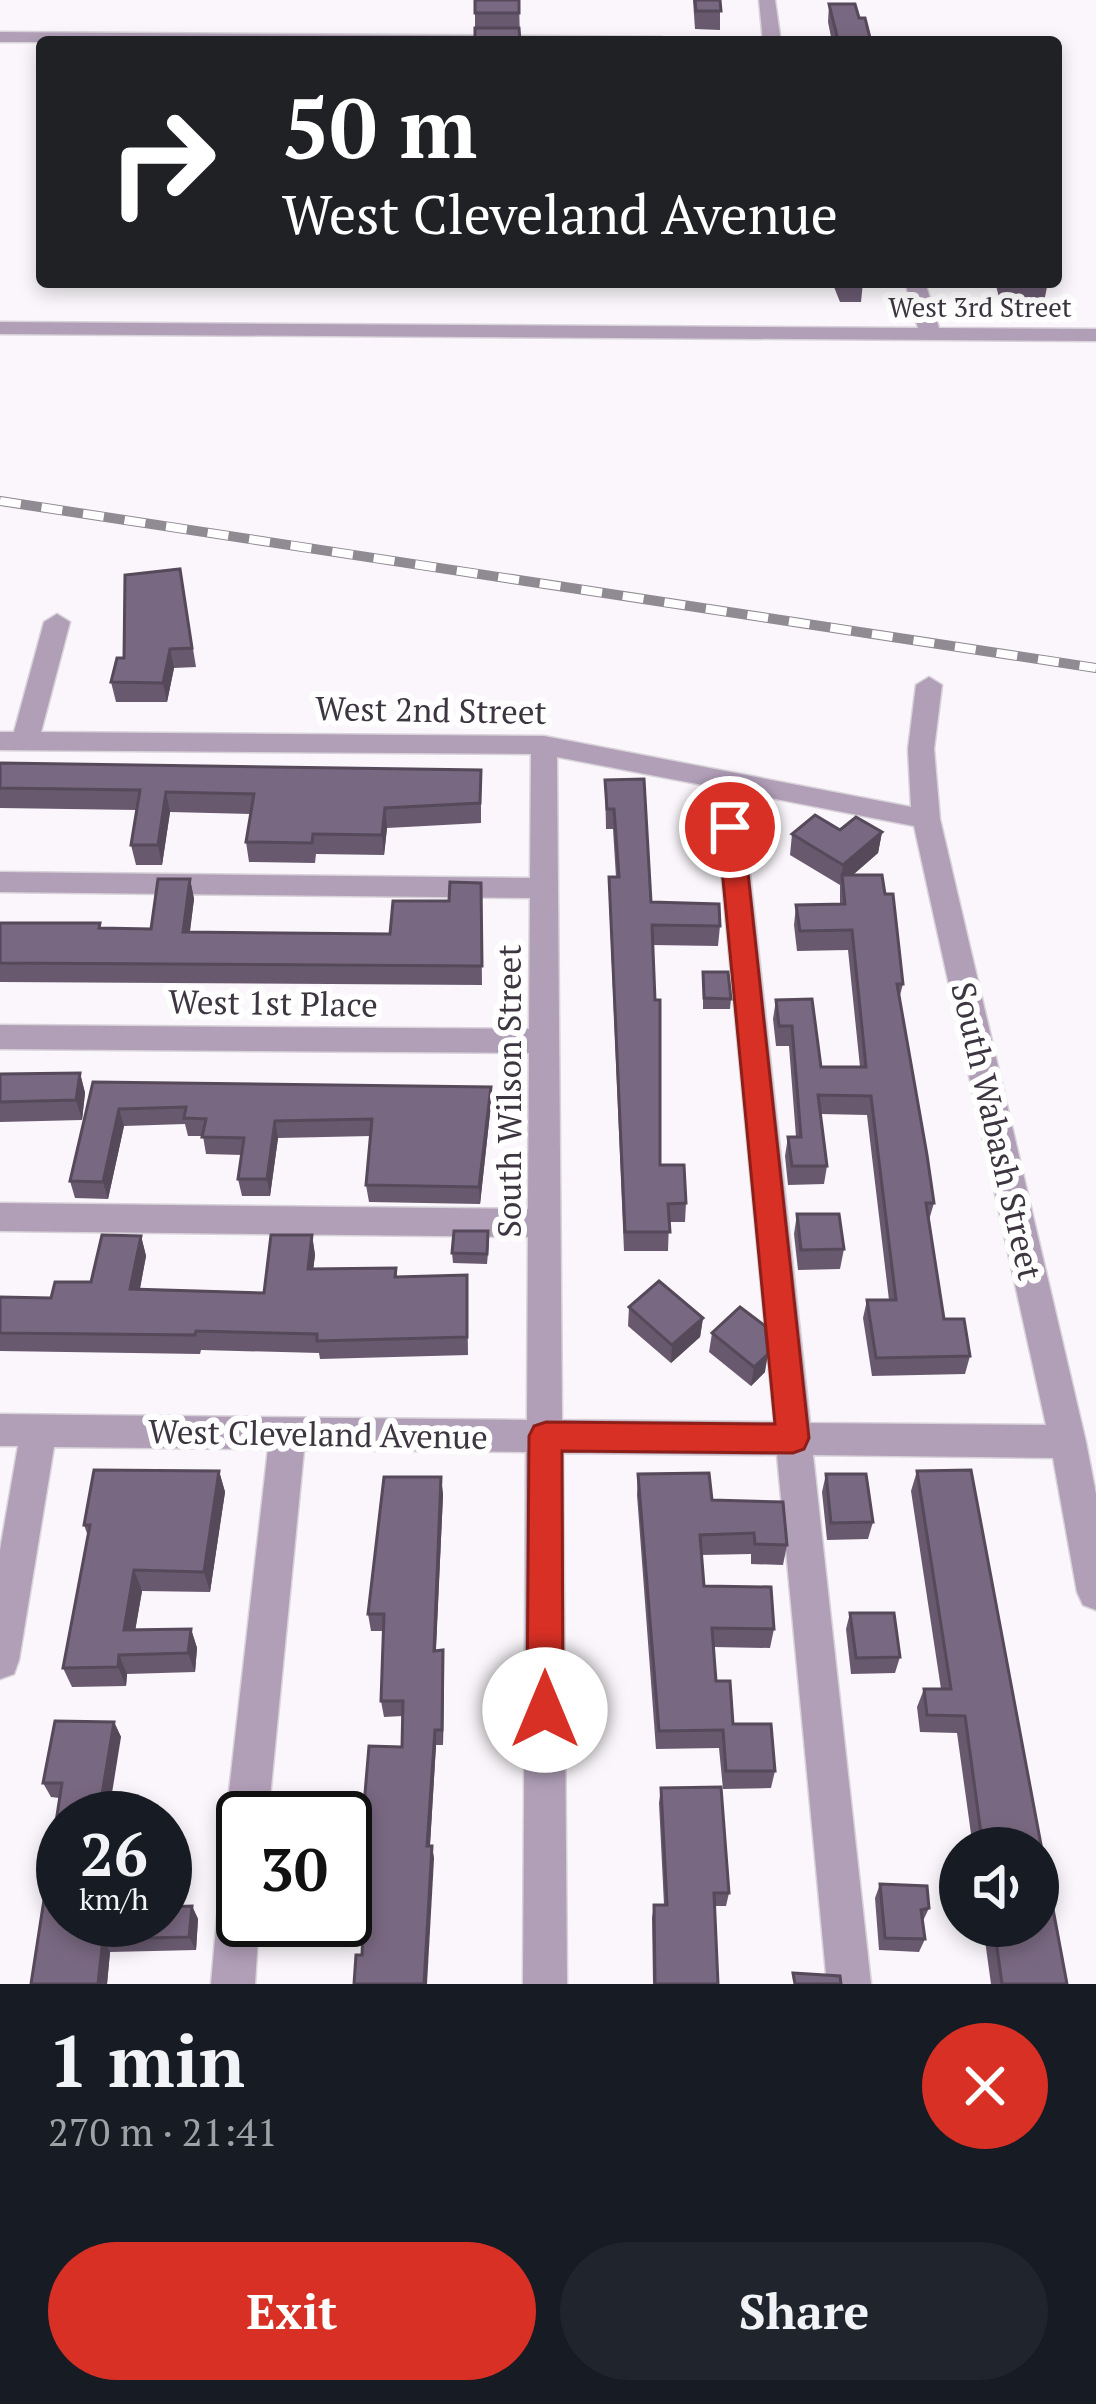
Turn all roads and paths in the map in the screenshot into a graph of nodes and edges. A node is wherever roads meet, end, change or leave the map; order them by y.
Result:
1 (767, 0) edge
2 (771, 36) edge
3 (0, 37) edge
4 (36, 37) edge
5 (917, 288) edge
6 (0, 328) edge
7 (931, 335) junction
8 (1096, 335) edge
9 (57, 622) dead end
10 (929, 685) dead end
11 (13, 741) edge
12 (544, 745) junction
13 (726, 780) junction
14 (926, 819) junction
15 (0, 882) edge
16 (544, 888) junction
17 (0, 1036) edge
18 (544, 1041) junction
19 (0, 1217) edge
20 (545, 1222) junction
21 (0, 1430) edge
22 (39, 1431) junction
23 (288, 1434) junction
24 (546, 1436) junction
25 (793, 1438) junction
26 (1068, 1442) junction
27 (1096, 1592) edge
28 (0, 1660) edge
29 (250, 1791) edge
30 (236, 1947) edge
31 (233, 1984) edge
32 (544, 1984) edge
33 (849, 1984) edge

1 - 2 street
3 - 4 street
5 - 7 street
6 - 7 street, West 3rd Street
7 - 8 street, West 3rd Street
9 - 11 street
10 - 14 street, South Wabash Street
11 - 12 street, West 2nd Street
12 - 13 street, West 2nd Street
12 - 16 street, South Wilson Street
13 - 14 street, West 2nd Street
13 - 25 street
14 - 26 street, South Wabash Street
15 - 16 street
16 - 18 street, South Wilson Street
17 - 18 street, West 1st Place
18 - 20 street, South Wilson Street
19 - 20 street
20 - 24 street, South Wilson Street
21 - 22 street, West Cleveland Avenue
22 - 23 street, West Cleveland Avenue
22 - 28 street
23 - 24 street, West Cleveland Avenue
23 - 29 street
24 - 25 street, West Cleveland Avenue
24 - 32 street, South Wilson Street
25 - 26 street, West Cleveland Avenue
25 - 33 street
26 - 27 street, South Wabash Street
30 - 31 street

